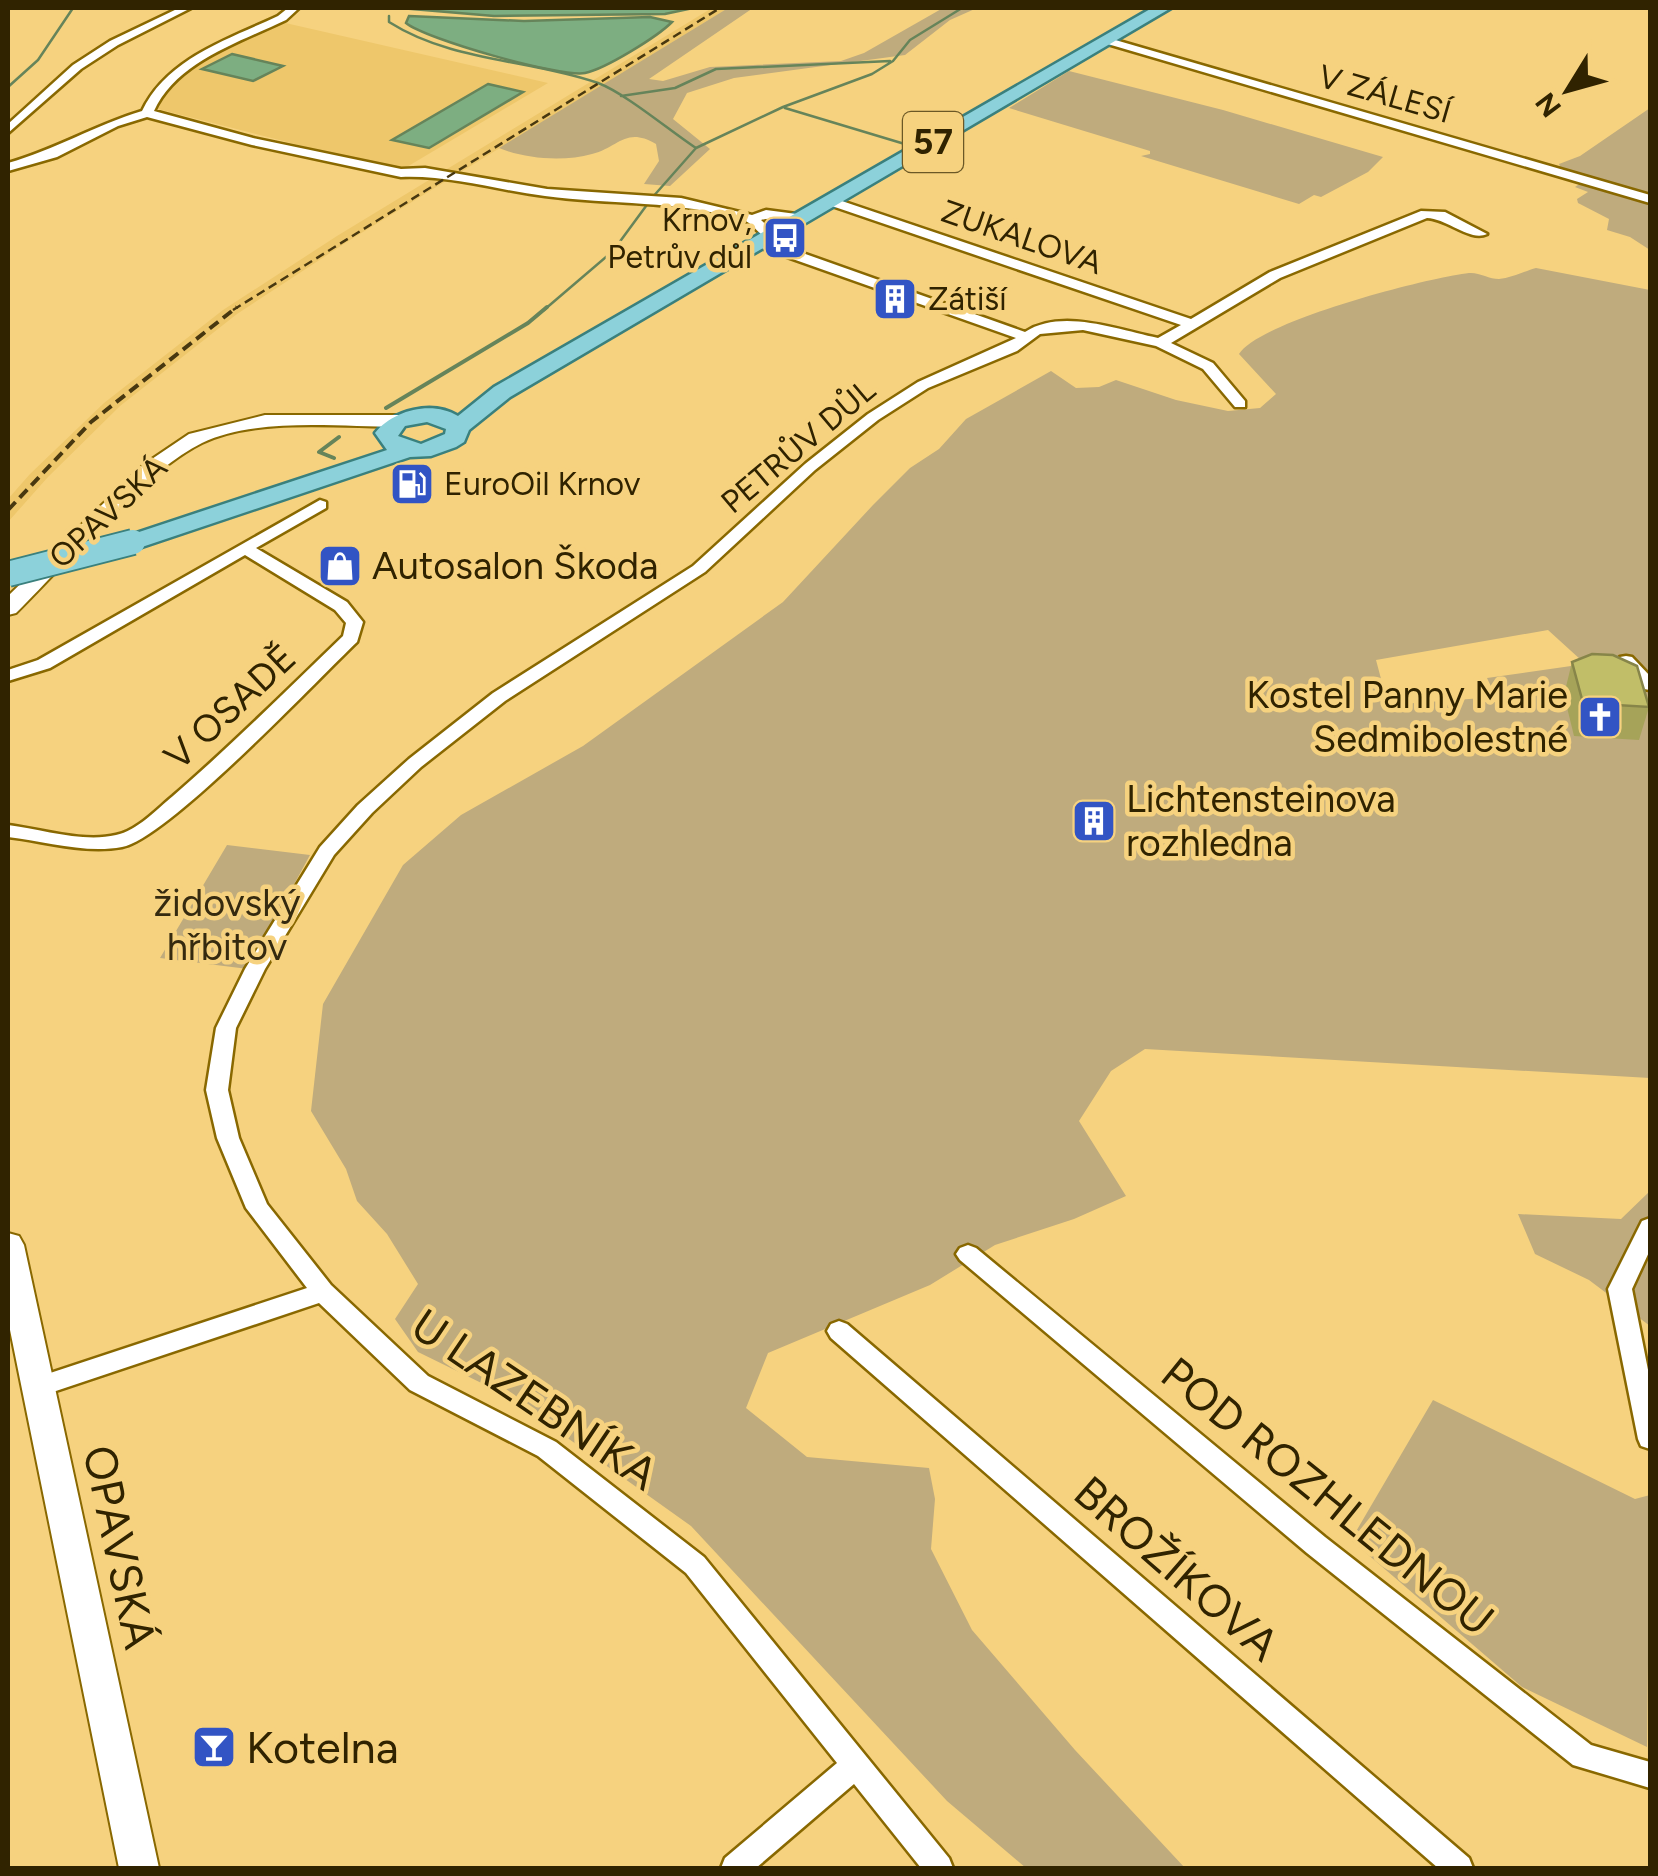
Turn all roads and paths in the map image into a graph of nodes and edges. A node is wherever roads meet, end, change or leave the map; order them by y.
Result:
1 (186, 8) edge
2 (294, 8) edge
3 (1162, 8) edge
4 (1105, 40) junction
5 (147, 113) junction
6 (8, 130) edge
7 (8, 167) edge
8 (1650, 199) edge
9 (833, 202) junction
10 (753, 219) junction
11 (804, 219) junction
12 (1481, 234) dead end
13 (767, 240) junction
14 (1193, 324) junction
15 (1025, 337) junction
16 (1160, 344) junction
17 (1240, 404) dead end
18 (448, 422) junction
19 (395, 437) junction
20 (320, 505) dead end
21 (244, 548) junction
22 (8, 574) edge
23 (8, 608) edge
24 (1626, 660) edge
25 (8, 676) edge
26 (1650, 686) edge
27 (8, 830) edge
28 (327, 851) joint
29 (1650, 1227) edge
30 (8, 1245) edge
31 (968, 1254) dead end
32 (323, 1292) junction
33 (840, 1331) dead end
34 (1646, 1384) edge
35 (38, 1387) junction
36 (1650, 1439) edge
37 (856, 1764) junction
38 (1650, 1775) edge
39 (139, 1868) edge
40 (735, 1868) edge
41 (939, 1868) edge
42 (1460, 1868) edge

1 - 6 street
2 - 5 street
3 - 4 main road, 57
4 - 8 street, V ZÁLESÍ
4 - 9 main road, 57
5 - 7 street
5 - 10 street
9 - 11 main road, 57
9 - 14 street, ZUKALOVA
10 - 11 street
10 - 13 street
11 - 13 main road, 57
12 - 14 street
13 - 15 street
13 - 18 main road, 57
14 - 16 street
15 - 16 street, PETRŮV DŮL
15 - 28 street, PETRŮV DŮL
16 - 17 street, PETRŮV DŮL
18 - 19 main road, 57
18 - 19 main road, 57
19 - 22 main road, 57, bridge
19 - 23 main road, OPAVSKÁ
20 - 21 street
21 - 25 street
21 - 27 street, V OSADĚ
24 - 26 street
28 - 32 street, U LAZEBNÍKA
29 - 34 street
30 - 35 main road, OPAVSKÁ
31 - 38 street, POD ROZHLEDNOU
32 - 35 street
32 - 37 street, U LAZEBNÍKA
33 - 42 street, BROŽÍKOVA
34 - 36 street
35 - 39 main road, OPAVSKÁ
37 - 40 street
37 - 41 street, U LAZEBNÍKA

